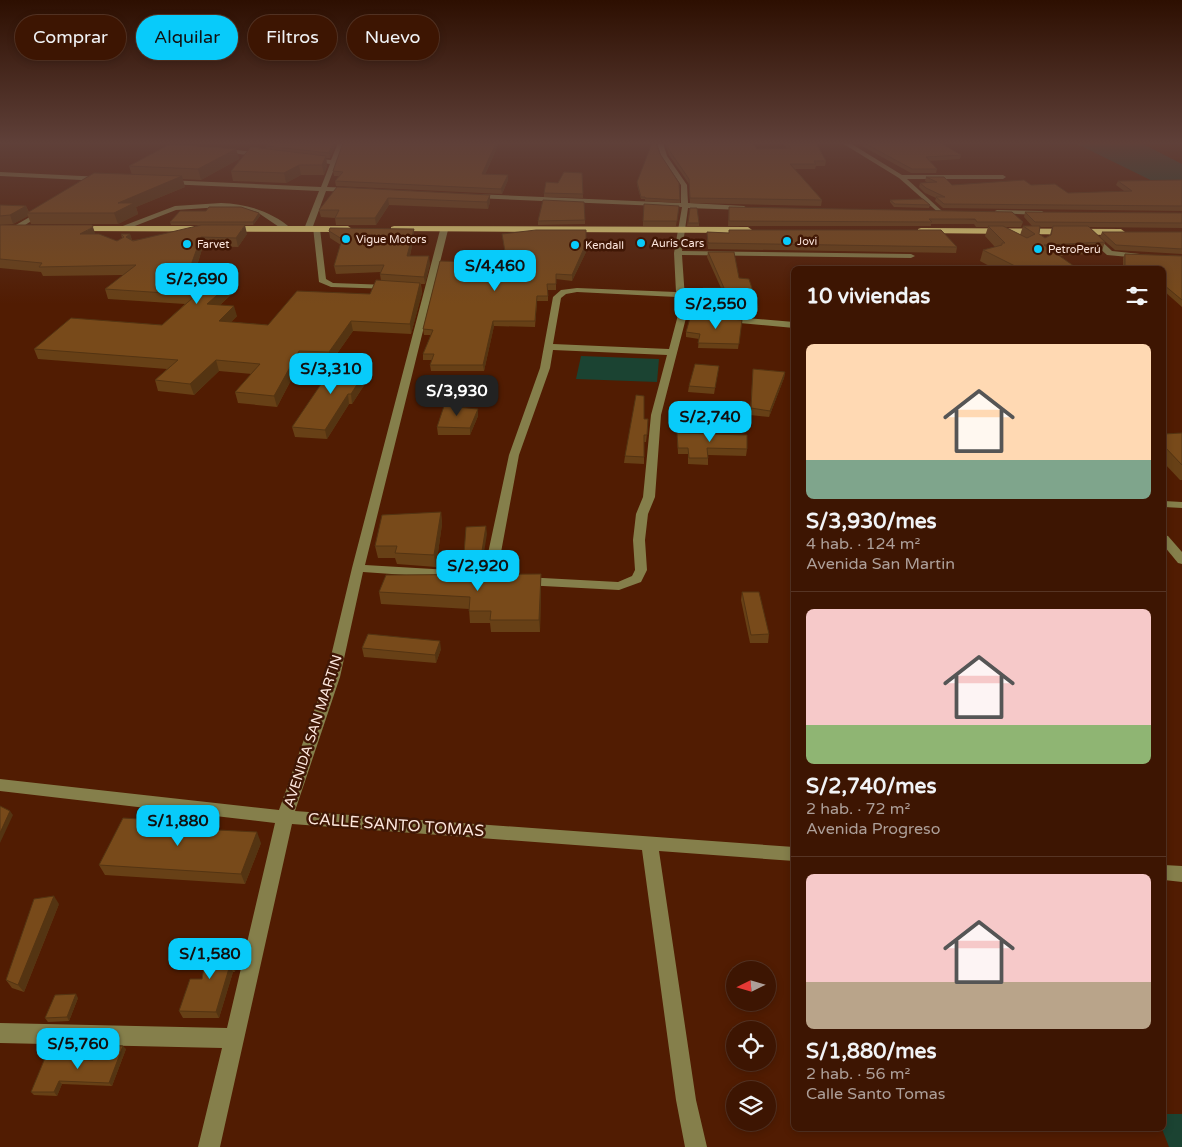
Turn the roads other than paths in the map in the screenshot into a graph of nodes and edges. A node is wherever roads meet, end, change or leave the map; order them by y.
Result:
1 (322, 197) edge
2 (481, 197) edge
3 (685, 197) edge
4 (923, 197) edge
5 (685, 207) junction
6 (47, 209) edge
7 (754, 209) edge
8 (930, 212) edge
9 (940, 212) junction
10 (949, 212) edge
11 (985, 212) edge
12 (1012, 212) junction
13 (1050, 213) edge
14 (1018, 219) edge
15 (10, 229) joint
16 (32, 229) edge
17 (69, 229) edge
18 (96, 229) junction
19 (119, 229) junction
20 (207, 229) junction
21 (288, 229) junction
22 (312, 229) junction
23 (356, 229) edge
24 (385, 229) edge
25 (444, 230) junction
26 (682, 230) junction
27 (760, 230) edge
28 (916, 231) edge
29 (1004, 232) junction
30 (1086, 232) junction
31 (1134, 232) edge
32 (175, 237) edge
33 (106, 240) edge
34 (1016, 240) edge
35 (678, 253) junction
36 (911, 256) edge
37 (1146, 256) edge
38 (399, 288) edge
39 (681, 295) junction
40 (682, 315) junction
41 (791, 325) edge
42 (549, 347) junction
43 (672, 352) junction
44 (1166, 504) edge
45 (1182, 505) edge
46 (1166, 541) edge
47 (1182, 560) edge
48 (358, 568) junction
49 (490, 576) junction
50 (0, 785) edge
51 (285, 817) junction
52 (649, 843) junction
53 (791, 854) edge
54 (1166, 873) edge
55 (1182, 874) edge
56 (0, 1033) edge
57 (234, 1038) junction
58 (209, 1147) edge
59 (696, 1147) edge

1 - 22 street
2 - 5 street
3 - 5 street
4 - 9 street
5 - 7 street
5 - 26 street
6 - 15 street
8 - 9 street
9 - 10 street
11 - 12 street
12 - 13 street
12 - 14 street
15 - 16 highway
17 - 18 highway
18 - 19 highway
18 - 33 street
19 - 20 highway
19 - 21 street
20 - 21 highway
20 - 32 street
21 - 22 highway
22 - 23 highway
22 - 38 street
24 - 25 highway
25 - 26 highway
25 - 48 street, AVENIDA SAN MARTIN
26 - 27 highway
26 - 35 street
28 - 29 highway
29 - 30 highway
29 - 34 street
30 - 31 highway
30 - 37 street
35 - 36 street
35 - 39 street
39 - 40 street
39 - 42 street
40 - 41 street
40 - 43 street
42 - 43 street
42 - 49 street
43 - 49 street
44 - 45 street
46 - 47 street
48 - 49 street
48 - 51 street, AVENIDA SAN MARTIN
50 - 51 street, CALLE SANTO TOMAS
51 - 52 street, CALLE SANTO TOMAS
51 - 57 street, AVENIDA SAN MARTIN
52 - 53 street, CALLE SANTO TOMAS
52 - 59 street
54 - 55 street
56 - 57 street
57 - 58 street, AVENIDA SAN MARTIN

